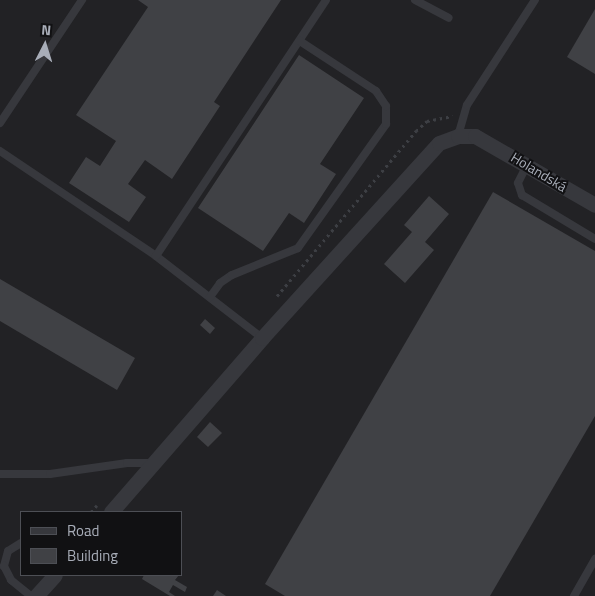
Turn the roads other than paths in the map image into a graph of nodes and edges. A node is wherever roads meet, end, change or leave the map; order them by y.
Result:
1 (82, 0) edge
2 (326, 0) edge
3 (414, 0) edge
4 (535, 0) edge
5 (449, 18) dead end
6 (300, 41) junction
7 (0, 123) edge
8 (458, 136) junction
9 (0, 151) edge
10 (527, 166) junction
11 (595, 205) edge
12 (595, 239) edge
13 (156, 256) junction
14 (210, 297) junction
15 (262, 338) junction
16 (153, 463) junction
17 (0, 474) edge
18 (112, 511) edge
19 (20, 544) edge
20 (595, 559) edge
21 (54, 576) edge
22 (31, 596) edge
23 (36, 596) edge
24 (574, 596) edge

1 - 7 lane
2 - 6 lane
3 - 5 lane
4 - 8 lane
6 - 13 lane
6 - 14 lane
8 - 10 street, Holandská
8 - 15 street
9 - 13 lane
10 - 11 street, Holandská
10 - 12 lane
13 - 14 lane
14 - 15 lane
15 - 16 street
16 - 17 lane
16 - 18 street
19 - 22 lane
20 - 24 lane
21 - 23 street

